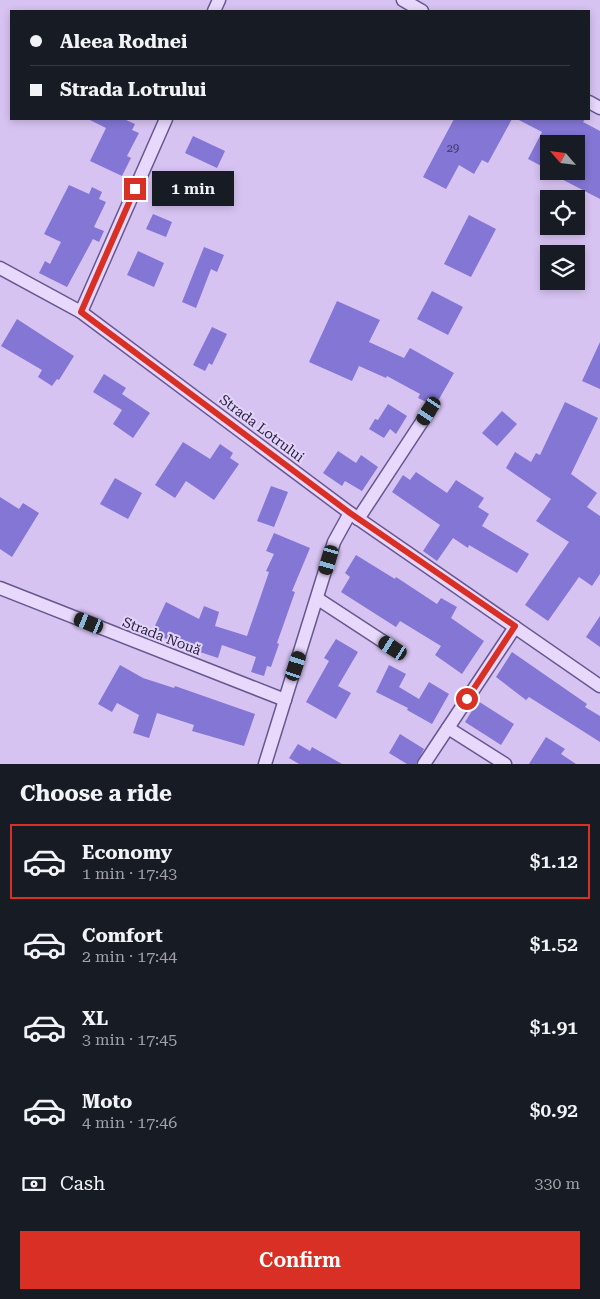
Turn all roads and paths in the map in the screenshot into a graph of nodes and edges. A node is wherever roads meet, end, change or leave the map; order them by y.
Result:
1 (403, 0) edge
2 (420, 10) edge
3 (166, 120) edge
4 (0, 268) edge
5 (81, 312) junction
6 (429, 411) dead end
7 (354, 516) junction
8 (0, 588) edge
9 (318, 598) junction
10 (515, 626) junction
11 (393, 648) dead end
12 (600, 686) edge
13 (285, 700) junction
14 (448, 728) junction
15 (265, 764) edge
16 (424, 764) edge
17 (505, 764) edge

1 - 2 street
3 - 5 street
4 - 5 street, Strada Lotrului
5 - 7 street, Strada Lotrului
6 - 7 street
7 - 9 street
7 - 10 street, Strada Lotrului
8 - 13 street, Strada Nouă
9 - 11 street
9 - 13 street
10 - 12 street, Strada Lotrului
10 - 14 street
13 - 15 street
14 - 16 street
14 - 17 street

